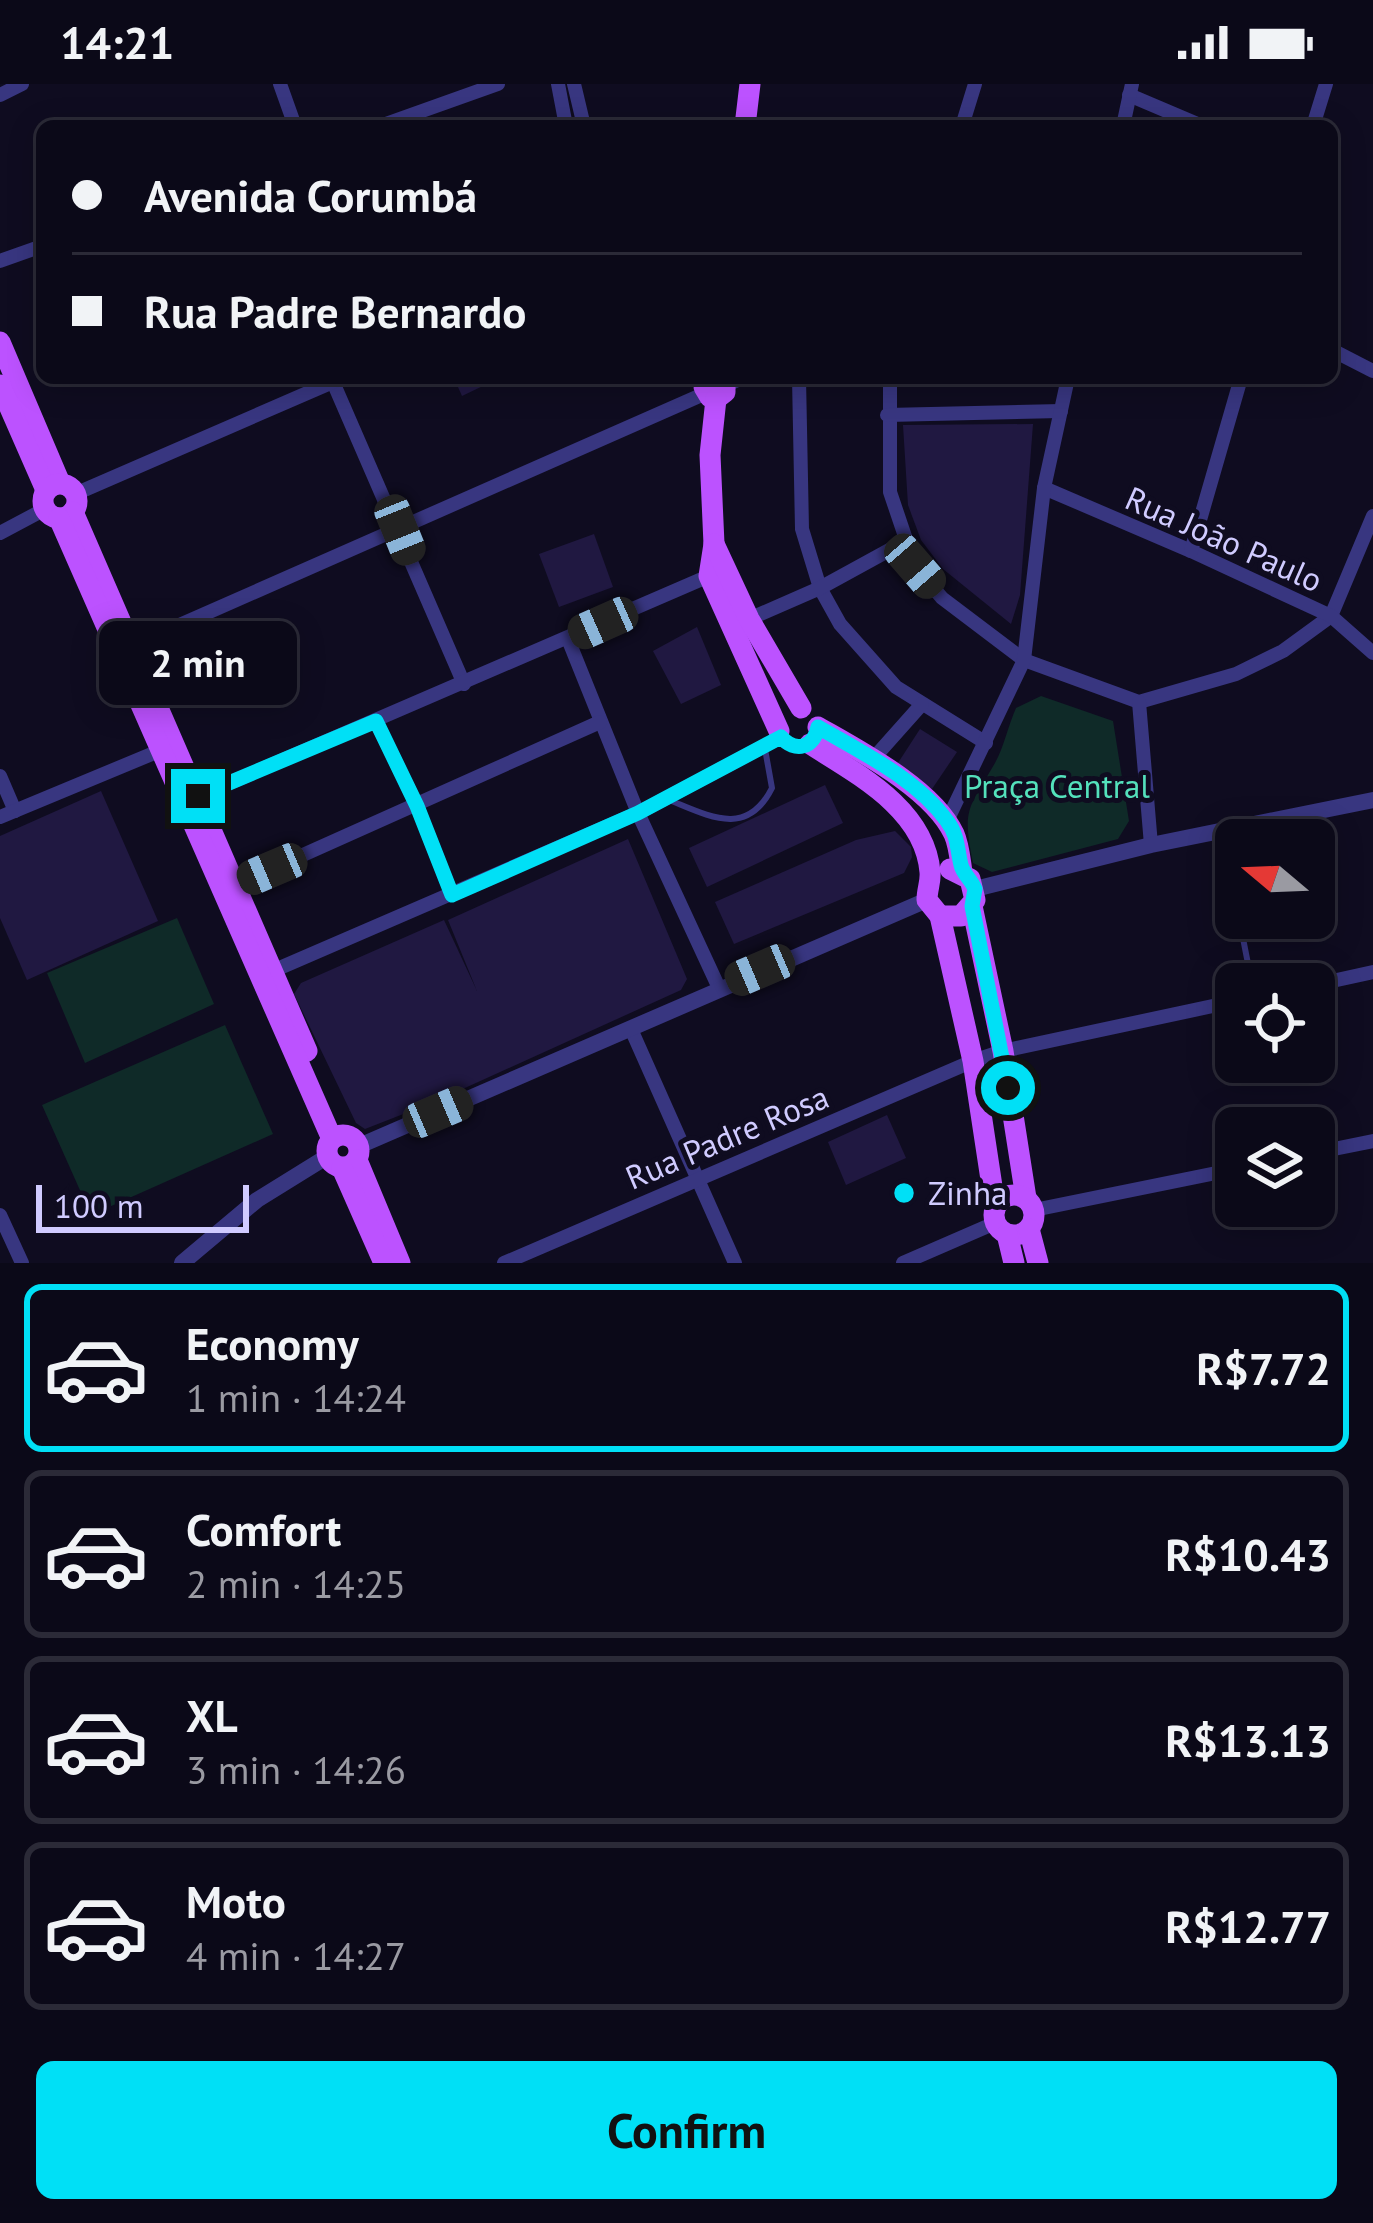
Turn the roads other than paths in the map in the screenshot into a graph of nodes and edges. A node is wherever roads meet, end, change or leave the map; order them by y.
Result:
1 (22, 84) edge
2 (280, 84) edge
3 (498, 84) edge
4 (558, 84) edge
5 (574, 84) edge
6 (750, 84) edge
7 (975, 84) edge
8 (1326, 84) edge
9 (1131, 89) edge
10 (0, 94) edge
11 (293, 120) edge
12 (397, 120) edge
13 (565, 120) edge
14 (583, 120) edge
15 (746, 120) edge
16 (964, 120) edge
17 (1124, 120) edge
18 (1190, 120) edge
19 (1315, 120) edge
20 (36, 248) edge
21 (0, 261) edge
22 (0, 342) edge
23 (1338, 353) edge
24 (1373, 371) edge
25 (327, 384) edge
26 (340, 384) edge
27 (799, 384) edge
28 (890, 384) edge
29 (1067, 384) edge
30 (1239, 384) edge
31 (720, 385) edge
32 (0, 386) edge
33 (1060, 411) junction
34 (887, 415) junction
35 (1044, 488) junction
36 (60, 501) junction
37 (1373, 516) edge
38 (400, 530) junction
39 (0, 533) edge
40 (904, 542) junction
41 (713, 544) junction
42 (1191, 551) junction
43 (709, 576) junction
44 (820, 588) junction
45 (1330, 616) junction
46 (748, 619) junction
47 (568, 639) junction
48 (132, 646) junction
49 (1373, 653) edge
50 (1024, 660) junction
51 (464, 684) junction
52 (1139, 702) junction
53 (922, 704) junction
54 (801, 708) junction
55 (376, 721) junction
56 (600, 722) junction
57 (814, 735) junction
58 (775, 738) junction
59 (986, 743) junction
60 (159, 751) junction
61 (873, 759) junction
62 (0, 776) edge
63 (665, 799) junction
64 (190, 800) junction
65 (1373, 800) edge
66 (417, 806) junction
67 (638, 813) junction
68 (7, 814) edge
69 (1280, 819) edge
70 (947, 821) junction
71 (1215, 832) edge
72 (1151, 845) junction
73 (236, 885) junction
74 (970, 889) junction
75 (452, 895) junction
76 (933, 898) junction
77 (1373, 972) edge
78 (266, 974) junction
79 (1335, 980) edge
80 (719, 988) junction
81 (1215, 1006) edge
82 (631, 1029) junction
83 (1003, 1051) junction
84 (973, 1060) junction
85 (1373, 1141) edge
86 (1335, 1149) edge
87 (343, 1151) junction
88 (1215, 1173) edge
89 (698, 1178) junction
90 (0, 1215) edge
91 (1014, 1217) junction
92 (22, 1263) edge
93 (182, 1263) edge
94 (384, 1263) edge
95 (400, 1263) edge
96 (504, 1263) edge
97 (734, 1263) edge
98 (903, 1263) edge
99 (1014, 1263) edge
100 (1038, 1263) edge

1 - 10 street
2 - 11 street
3 - 12 street
4 - 13 street
5 - 14 street
6 - 15 main road
7 - 16 street
8 - 19 street
9 - 17 street
9 - 18 street
20 - 21 street
22 - 36 main road
23 - 24 street
25 - 36 street
26 - 38 street
27 - 44 street
28 - 34 street
29 - 33 street
30 - 42 street
31 - 38 street
31 - 41 main road
32 - 36 main road
33 - 34 street
33 - 35 street
34 - 40 street
35 - 42 street, Rua João Paulo
35 - 50 street
36 - 39 street
36 - 48 main road
36 - 60 main road
37 - 45 street
38 - 48 street
38 - 51 street
40 - 44 street
40 - 50 street
41 - 43 main road
41 - 46 main road
42 - 45 street, Rua João Paulo
43 - 47 street
43 - 58 main road
44 - 46 street
44 - 53 street
45 - 49 street, Rua João Paulo
45 - 52 street
46 - 54 main road
47 - 51 street
47 - 56 street
48 - 64 main road
50 - 52 street
50 - 59 street
51 - 55 street
52 - 72 street
53 - 59 street
53 - 61 street
54 - 57 main road
54 - 58 main road
55 - 64 street
55 - 66 street
56 - 66 street
56 - 67 street
57 - 58 main road
57 - 61 main road
57 - 76 main road
58 - 63 street
58 - 63 lane
59 - 70 street
60 - 64 main road
60 - 68 street
61 - 70 main road
62 - 68 street
63 - 67 street
64 - 73 main road
64 - 78 main road
65 - 69 street
66 - 73 street
66 - 75 street
67 - 75 street
67 - 80 street
70 - 74 main road
71 - 72 street
72 - 74 street
73 - 78 main road
74 - 76 main road
74 - 76 main road
74 - 83 main road
75 - 78 street
76 - 80 street
76 - 84 main road
77 - 79 street
78 - 87 main road
80 - 82 street
81 - 83 street
82 - 87 street
82 - 89 street
83 - 84 street, Rua Padre Rosa
83 - 91 main road
84 - 89 street, Rua Padre Rosa
84 - 91 main road
85 - 86 street
87 - 93 street
87 - 94 main road
87 - 95 main road
88 - 91 street
89 - 96 street, Rua Padre Rosa
89 - 97 street
90 - 92 street
91 - 98 street
91 - 99 main road
91 - 100 main road

